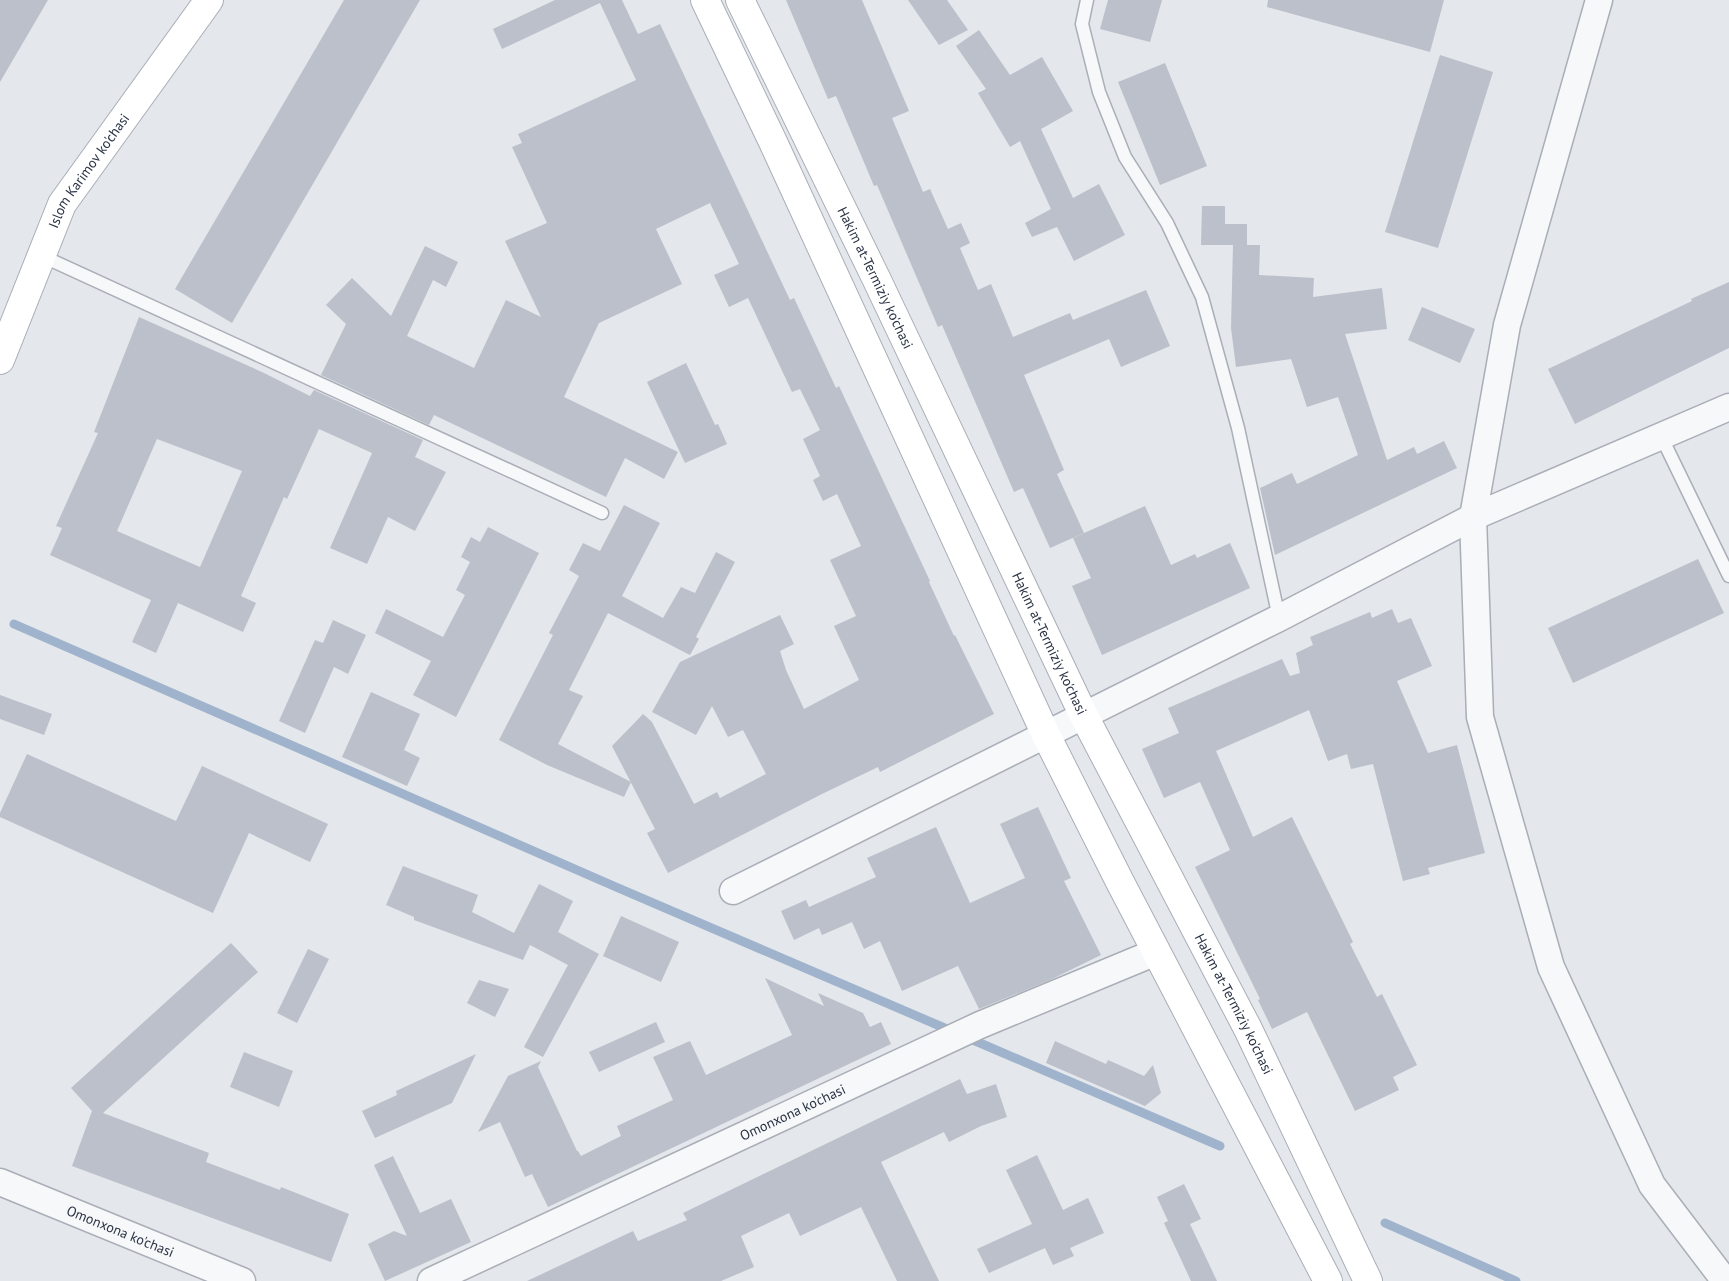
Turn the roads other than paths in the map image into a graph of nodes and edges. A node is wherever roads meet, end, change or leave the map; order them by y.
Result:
1 (209, 0) edge
2 (704, 0) edge
3 (740, 0) edge
4 (1087, 0) edge
5 (1600, 0) edge
6 (42, 256) junction
7 (0, 360) edge
8 (1729, 407) edge
9 (1661, 436) junction
10 (602, 513) dead end
11 (1473, 517) junction
12 (1729, 576) edge
13 (1279, 618) junction
14 (1084, 716) junction
15 (1046, 734) junction
16 (733, 891) dead end
17 (1156, 952) junction
18 (0, 1182) edge
19 (242, 1281) edge
20 (431, 1281) edge
21 (1328, 1281) edge
22 (1368, 1281) edge
23 (1725, 1281) edge

1 - 6 main road, Islom Karimov ko'chasi
2 - 15 main road
3 - 14 main road, Hakim at-Termiziy ko'chasi
4 - 13 lane
5 - 11 street
6 - 7 main road, Islom Karimov ko'chasi
6 - 10 lane
8 - 9 street
9 - 11 street
9 - 12 lane
11 - 13 street
11 - 23 street
13 - 14 street
14 - 15 street
14 - 22 main road, Hakim at-Termiziy ko'chasi
15 - 16 street
15 - 17 main road
17 - 20 street, Omonxona ko'chasi
17 - 21 main road
18 - 19 street, Omonxona ko'chasi

